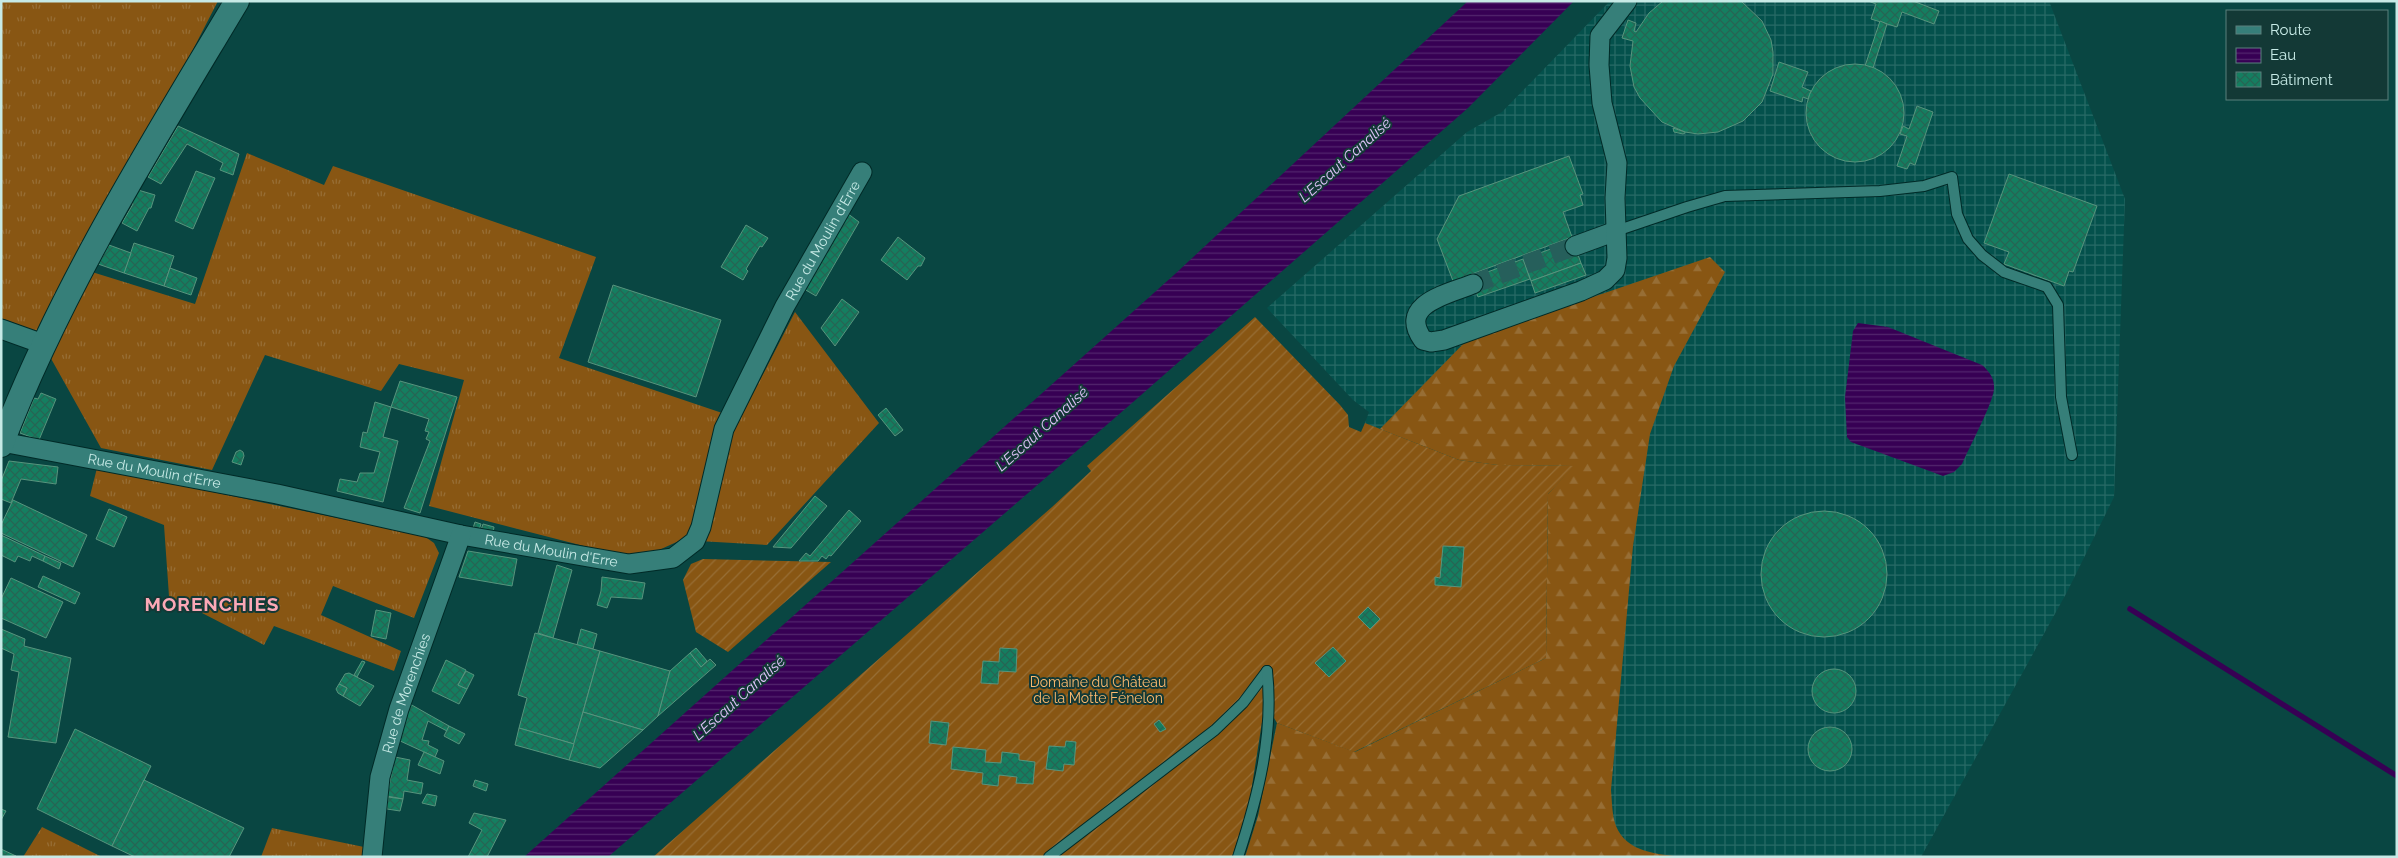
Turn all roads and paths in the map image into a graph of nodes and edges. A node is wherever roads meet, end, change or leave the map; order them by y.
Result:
1 (237, 1) edge
2 (1626, 1) edge
3 (862, 172) dead end
4 (1616, 231) junction
5 (1575, 246) tunnel mouth
6 (1473, 284) tunnel mouth
7 (1, 329) edge
8 (43, 344) junction
9 (3, 439) edge
10 (2072, 455) dead end
11 (461, 535) junction
12 (372, 857) edge
13 (1049, 857) edge
14 (1238, 857) edge

1 - 8 street
2 - 4 street
3 - 11 street, Rue du Moulin d'Erre
4 - 5 street
4 - 6 street
4 - 10 lane
7 - 8 street
8 - 9 street
9 - 11 street, Rue du Moulin d'Erre
11 - 12 street, Rue de Morenchies
13 - 14 lane

